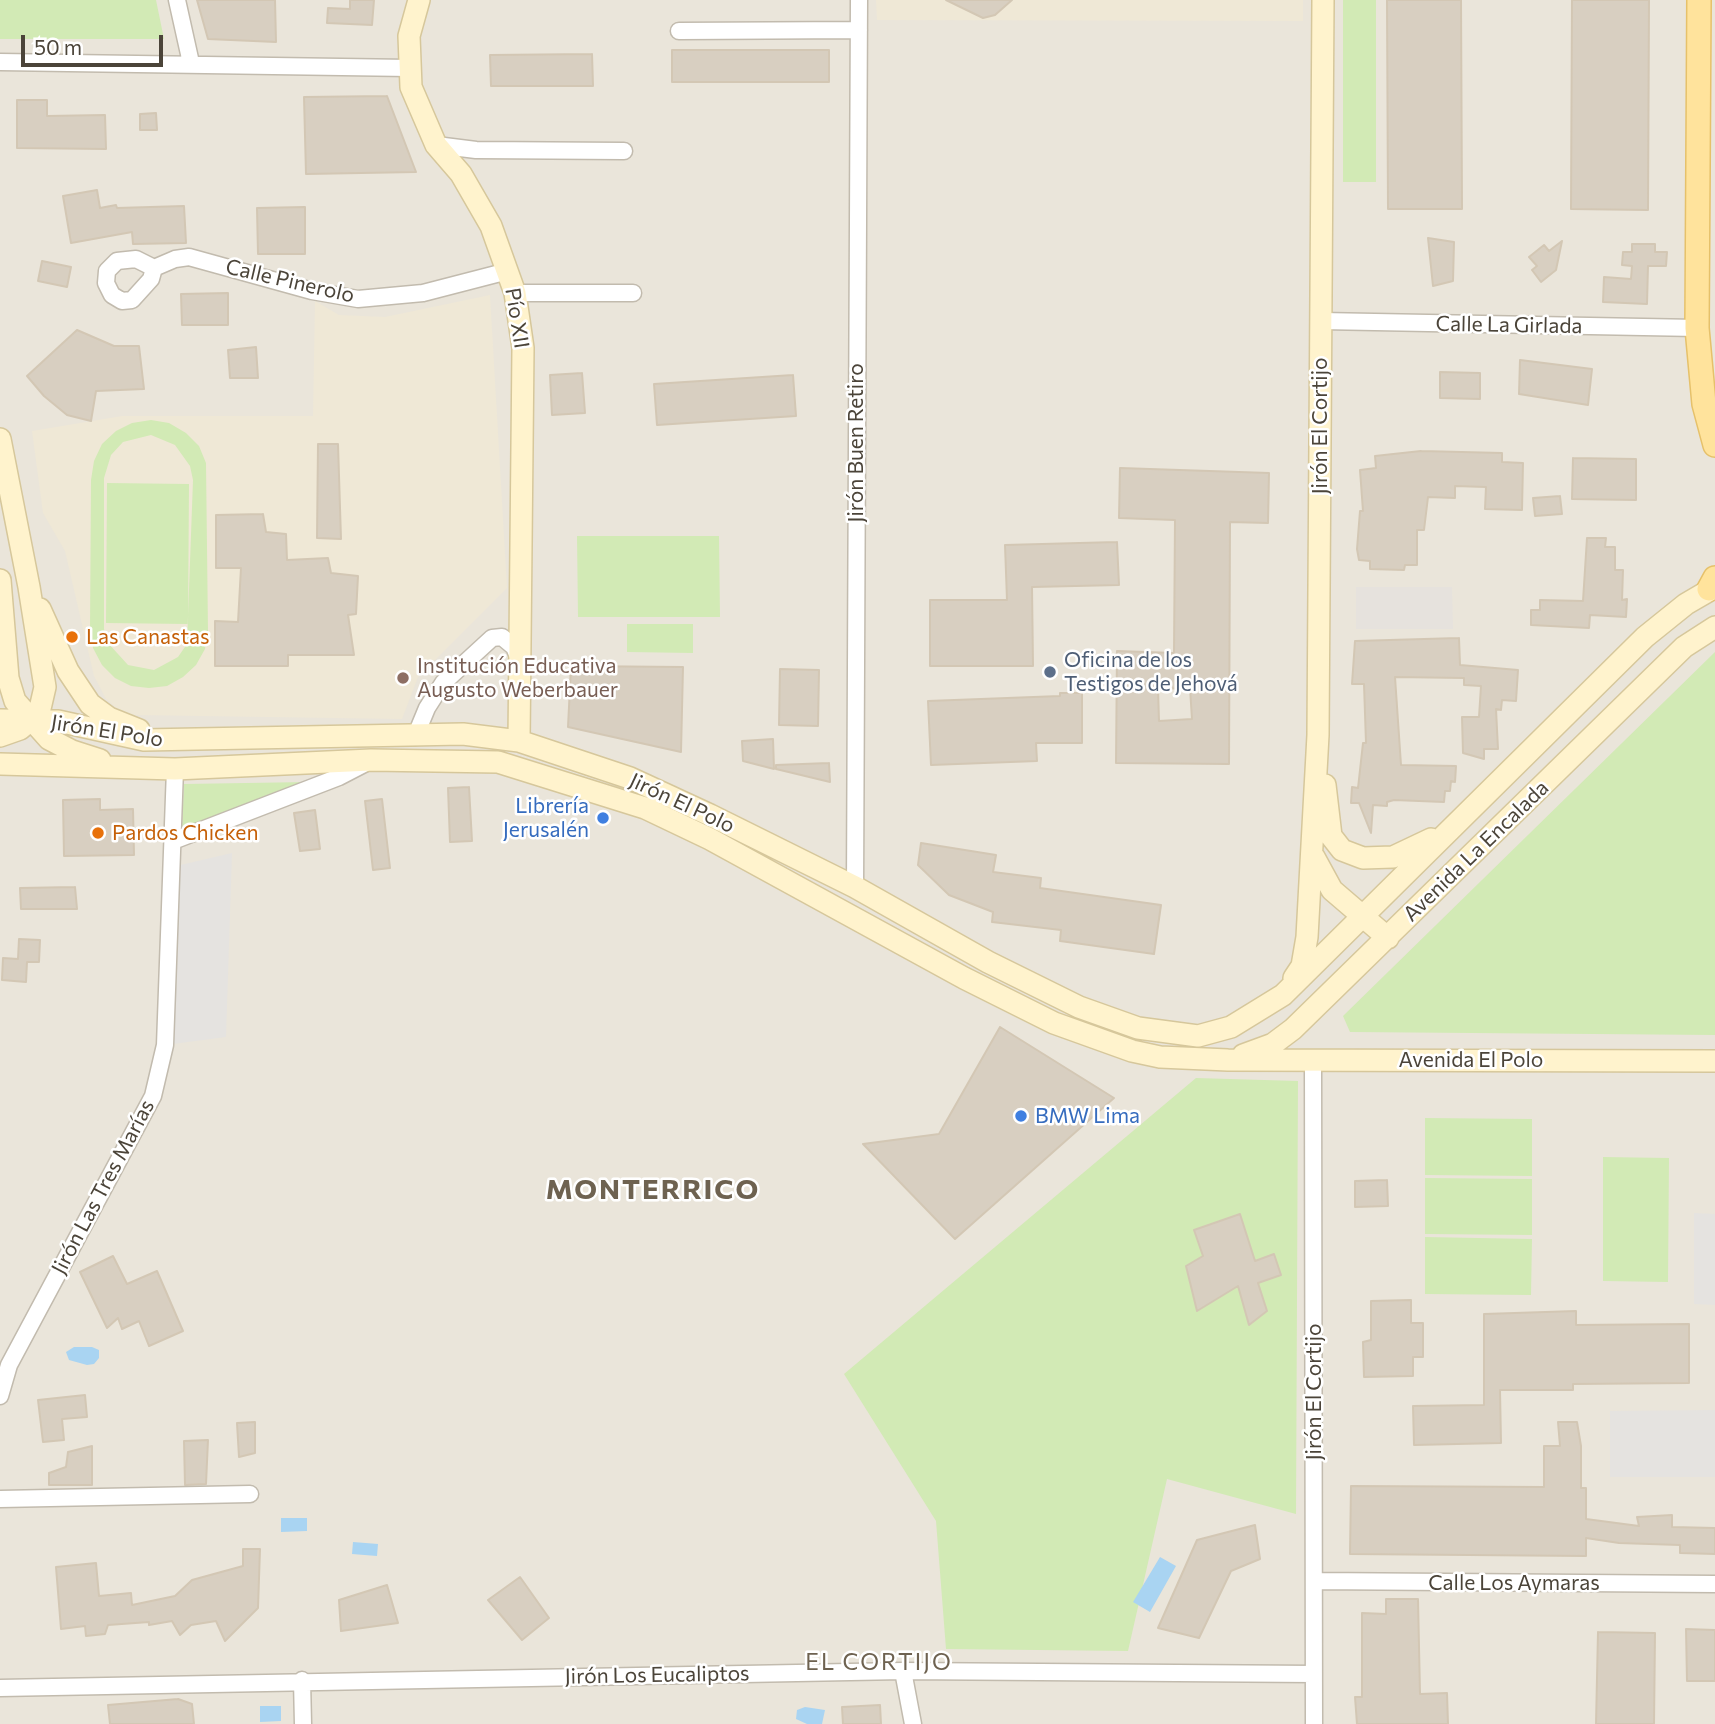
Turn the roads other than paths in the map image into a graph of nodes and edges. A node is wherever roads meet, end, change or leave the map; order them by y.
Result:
1 (177, 0) edge
2 (419, 0) edge
3 (859, 0) edge
4 (1323, 0) edge
5 (1699, 0) edge
6 (859, 30) junction
7 (680, 31) dead end
8 (0, 62) edge
9 (191, 63) junction
10 (410, 68) junction
11 (436, 145) junction
12 (624, 151) dead end
13 (154, 268) dead end
14 (508, 271) junction
15 (515, 293) junction
16 (633, 293) dead end
17 (1321, 321) junction
18 (1697, 328) junction
19 (0, 439) edge
20 (1715, 445) edge
21 (1713, 585) edge
22 (29, 587) junction
23 (2, 588) edge
24 (0, 623) edge
25 (1715, 627) edge
26 (521, 663) junction
27 (0, 720) edge
28 (31, 720) junction
29 (1318, 735) junction
30 (0, 736) edge
31 (415, 737) junction
32 (235, 740) junction
33 (519, 741) junction
34 (371, 760) junction
35 (0, 764) edge
36 (124, 767) junction
37 (175, 769) junction
38 (1455, 824) junction
39 (173, 841) junction
40 (1312, 852) junction
41 (855, 887) junction
42 (1363, 918) junction
43 (1388, 938) junction
44 (1321, 959) junction
45 (1283, 995) junction
46 (1301, 1021) junction
47 (1228, 1060) junction
48 (1313, 1060) junction
49 (1715, 1061) edge
50 (0, 1396) edge
51 (250, 1494) dead end
52 (0, 1499) edge
53 (1314, 1581) junction
54 (1715, 1584) edge
55 (904, 1671) junction
56 (1314, 1674) junction
57 (302, 1680) junction
58 (0, 1688) edge
59 (303, 1724) edge
60 (913, 1724) edge
61 (1314, 1724) edge

1 - 9 street
2 - 10 main road, Pío XII
3 - 6 street, Jirón Buen Retiro
4 - 17 main road, Jirón El Cortijo
5 - 18 main road
6 - 7 street
6 - 41 street, Jirón Buen Retiro
8 - 9 street
9 - 10 street
10 - 11 main road, Pío XII
11 - 12 street
11 - 14 main road, Pío XII
13 - 14 street, Calle Pinerolo
14 - 15 main road, Pío XII
15 - 16 street
15 - 26 main road, Pío XII
17 - 18 street, Calle La Girlada
17 - 29 main road, Jirón El Cortijo
18 - 20 main road
19 - 22 main road
21 - 38 main road, Avenida La Encalada
22 - 28 main road
22 - 32 main road
23 - 24 main road
23 - 28 main road
25 - 43 main road, Avenida La Encalada
26 - 31 street
26 - 33 main road, Pío XII
27 - 28 main road, Jirón El Polo
28 - 30 main road
28 - 32 main road, Jirón El Polo
28 - 36 main road
29 - 38 main road
29 - 40 main road, Jirón El Cortijo
31 - 32 main road, Jirón El Polo
31 - 33 main road, Jirón El Polo
33 - 41 main road, Jirón El Polo
34 - 37 main road, Jirón El Polo
34 - 39 street
34 - 47 main road, Jirón El Polo
35 - 36 main road, Jirón El Polo
36 - 37 main road, Jirón El Polo
37 - 39 street, Jirón Las Tres Marías
38 - 42 main road, Avenida La Encalada
39 - 50 street, Jirón Las Tres Marías
40 - 42 main road
40 - 45 main road, Jirón El Cortijo
41 - 45 main road, Jirón El Polo
42 - 43 main road
42 - 44 main road, Avenida La Encalada
43 - 46 main road, Avenida La Encalada
44 - 45 main road, Avenida La Encalada
44 - 46 main road
46 - 47 main road, Avenida La Encalada
47 - 48 main road, Avenida El Polo
48 - 49 main road, Avenida El Polo
48 - 53 street, Jirón El Cortijo
51 - 52 street
53 - 54 street, Calle Los Aymaras
53 - 56 street, Jirón El Cortijo
55 - 56 street, Jirón Los Eucaliptos
55 - 57 street, Jirón Los Eucaliptos
55 - 60 street
56 - 61 street, Jirón El Cortijo
57 - 58 street, Jirón Los Eucaliptos
57 - 59 street

